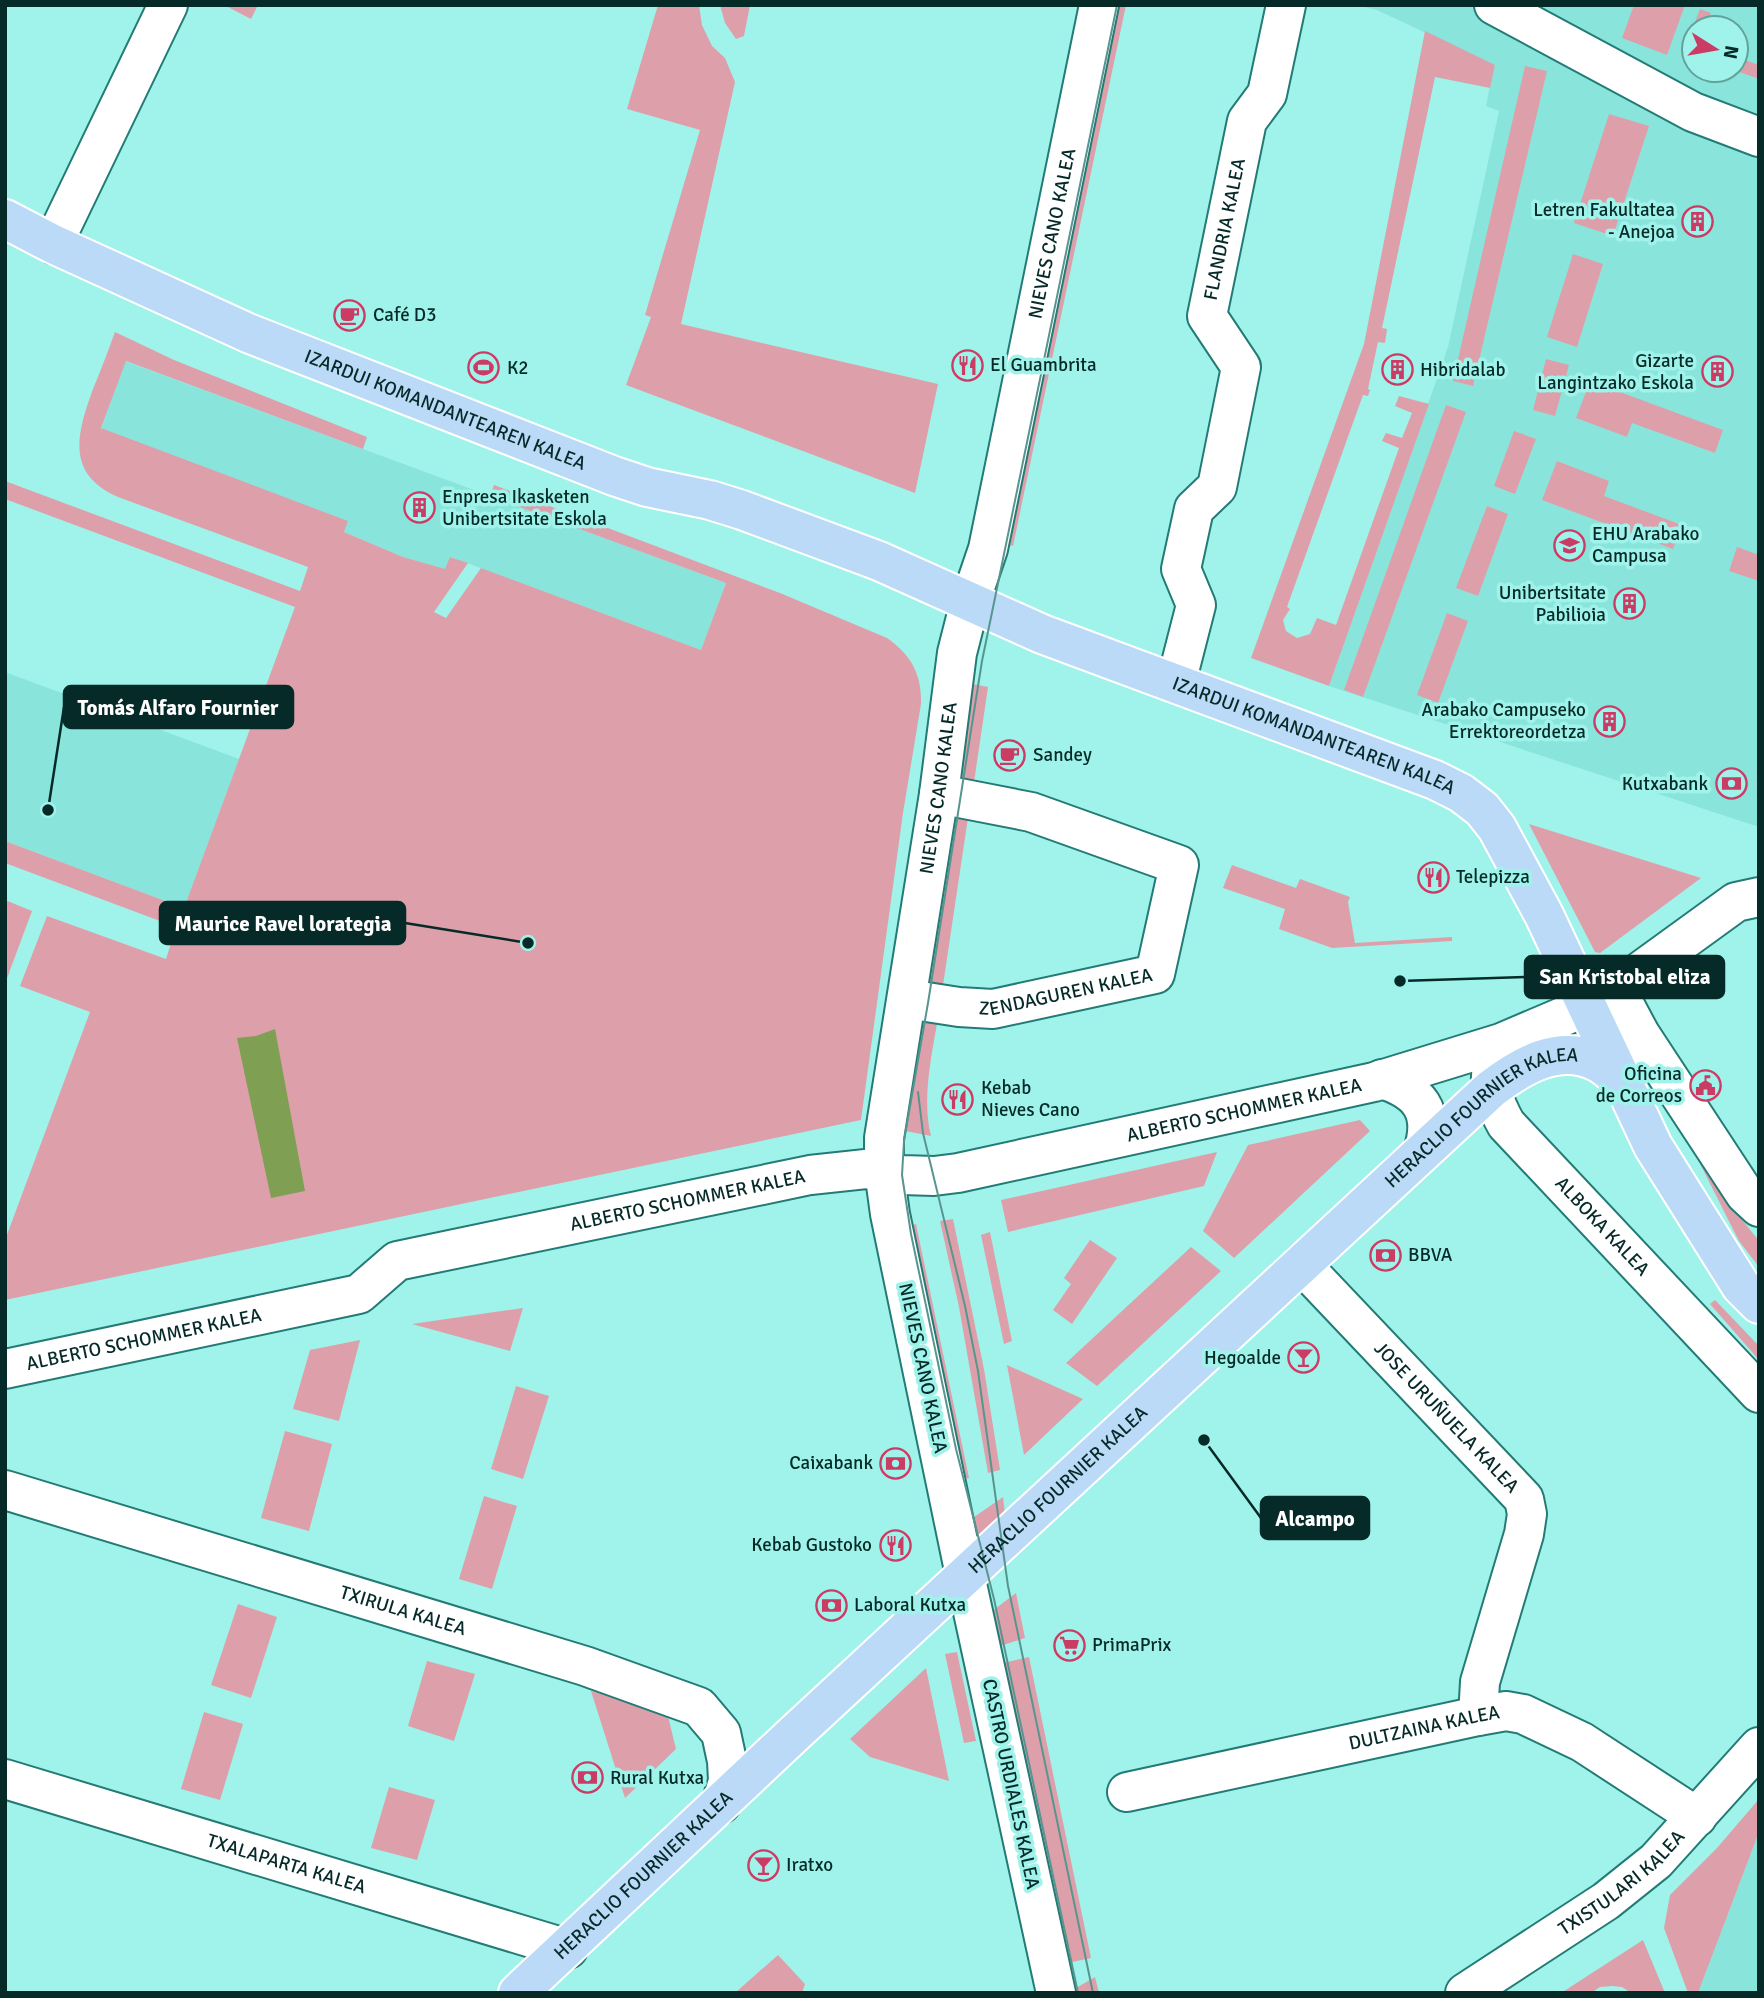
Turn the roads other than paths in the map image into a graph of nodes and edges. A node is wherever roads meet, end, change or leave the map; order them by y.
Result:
1 (168, 5) edge
2 (1099, 5) edge
3 (1286, 5) edge
4 (1494, 5) edge
5 (1759, 137) edge
6 (5, 219) edge
7 (53, 244) junction
8 (933, 585) junction
9 (970, 602) junction
10 (957, 653) junction
11 (1176, 684) junction
12 (939, 794) junction
13 (1748, 900) edge
14 (1602, 998) junction
15 (907, 999) junction
16 (1502, 1043) junction
17 (1382, 1079) junction
18 (1624, 1082) junction
19 (1490, 1089) junction
20 (1423, 1151) junction
21 (884, 1170) junction
22 (1759, 1207) edge
23 (1301, 1265) junction
24 (1759, 1304) edge
25 (5, 1368) edge
26 (1759, 1393) edge
27 (5, 1490) edge
28 (965, 1575) junction
29 (1478, 1716) junction
30 (1759, 1747) edge
31 (5, 1779) edge
32 (1127, 1792) dead end
33 (721, 1804) junction
34 (1697, 1817) junction
35 (568, 1948) junction
36 (519, 1993) edge
37 (1056, 1993) edge
38 (1465, 1993) edge

1 - 7 street
2 - 9 street, NIEVES CANO KALEA
3 - 11 street, FLANDRIA KALEA
4 - 5 street
6 - 7 main road, IZARDUI KOMANDANTEAREN KALEA
7 - 8 main road, IZARDUI KOMANDANTEAREN KALEA
8 - 9 main road, IZARDUI KOMANDANTEAREN KALEA
8 - 10 street
9 - 10 street, NIEVES CANO KALEA
9 - 11 main road, IZARDUI KOMANDANTEAREN KALEA
10 - 12 street, NIEVES CANO KALEA
11 - 14 main road, IZARDUI KOMANDANTEAREN KALEA
12 - 15 street, NIEVES CANO KALEA
12 - 15 street, ZENDAGUREN KALEA
13 - 14 street
14 - 16 street, ALBERTO SCHOMMER KALEA
14 - 18 main road, IZARDUI KOMANDANTEAREN KALEA
14 - 22 street
15 - 21 street, NIEVES CANO KALEA
16 - 17 street, ALBERTO SCHOMMER KALEA
16 - 19 street
17 - 20 street, ALBERTO SCHOMMER KALEA
17 - 21 street, ALBERTO SCHOMMER KALEA
18 - 19 main road, HERACLIO FOURNIER KALEA
18 - 24 main road, IZARDUI KOMANDANTEAREN KALEA
19 - 20 main road, HERACLIO FOURNIER KALEA
19 - 26 street, ALBOKA KALEA
20 - 23 main road, HERACLIO FOURNIER KALEA
21 - 25 street, ALBERTO SCHOMMER KALEA
21 - 28 street, NIEVES CANO KALEA
23 - 28 main road, HERACLIO FOURNIER KALEA
23 - 29 street, JOSE URUÑUELA KALEA
27 - 33 street, TXIRULA KALEA
28 - 33 main road, HERACLIO FOURNIER KALEA
28 - 37 street, CASTRO URDIALES KALEA
29 - 32 street, DULTZAINA KALEA
29 - 34 street, DULTZAINA KALEA
30 - 34 street, TXISTULARI KALEA
31 - 35 street, TXALAPARTA KALEA
33 - 35 main road, HERACLIO FOURNIER KALEA
34 - 38 street, TXISTULARI KALEA
35 - 36 main road, HERACLIO FOURNIER KALEA

